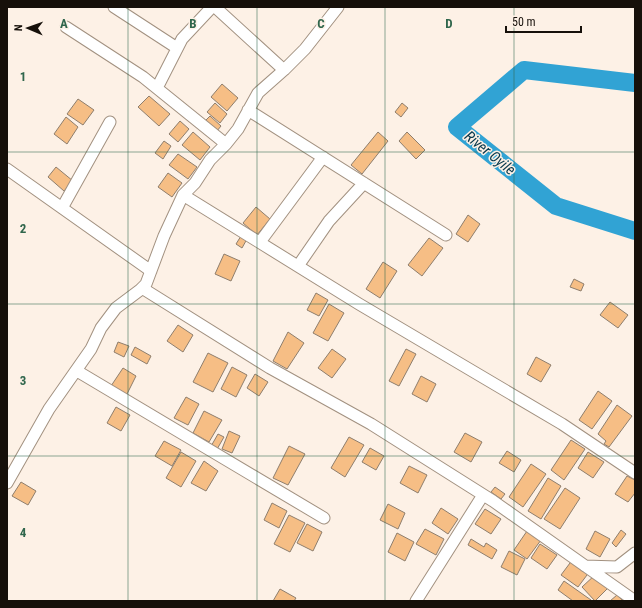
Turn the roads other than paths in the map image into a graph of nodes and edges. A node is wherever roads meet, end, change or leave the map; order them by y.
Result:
1 (114, 7) edge
2 (213, 7) edge
3 (338, 7) edge
4 (66, 27) dead end
5 (177, 48) junction
6 (284, 70) junction
7 (157, 88) junction
8 (248, 110) junction
9 (110, 122) dead end
10 (226, 144) junction
11 (323, 157) junction
12 (7, 169) edge
13 (364, 183) junction
14 (183, 195) junction
15 (62, 208) junction
16 (446, 235) dead end
17 (260, 242) junction
18 (298, 266) junction
19 (151, 271) junction
20 (142, 288) junction
21 (77, 371) junction
22 (635, 473) edge
23 (7, 483) edge
24 (483, 495) junction
25 (324, 518) dead end
26 (635, 553) edge
27 (585, 566) junction
28 (416, 601) edge
29 (635, 601) edge

1 - 5 street
2 - 5 street
2 - 6 street
3 - 6 street
4 - 7 street
5 - 7 street
6 - 8 street
7 - 10 street
8 - 10 street
8 - 11 street
9 - 15 street
10 - 14 street
11 - 13 street
11 - 17 street
12 - 15 street
13 - 16 street
13 - 18 street
14 - 17 street
14 - 19 street
15 - 19 street
17 - 18 street
18 - 22 street
19 - 20 street
20 - 21 street
20 - 24 street
21 - 23 street
21 - 25 street
24 - 27 street
24 - 28 street
26 - 27 street
27 - 29 street

